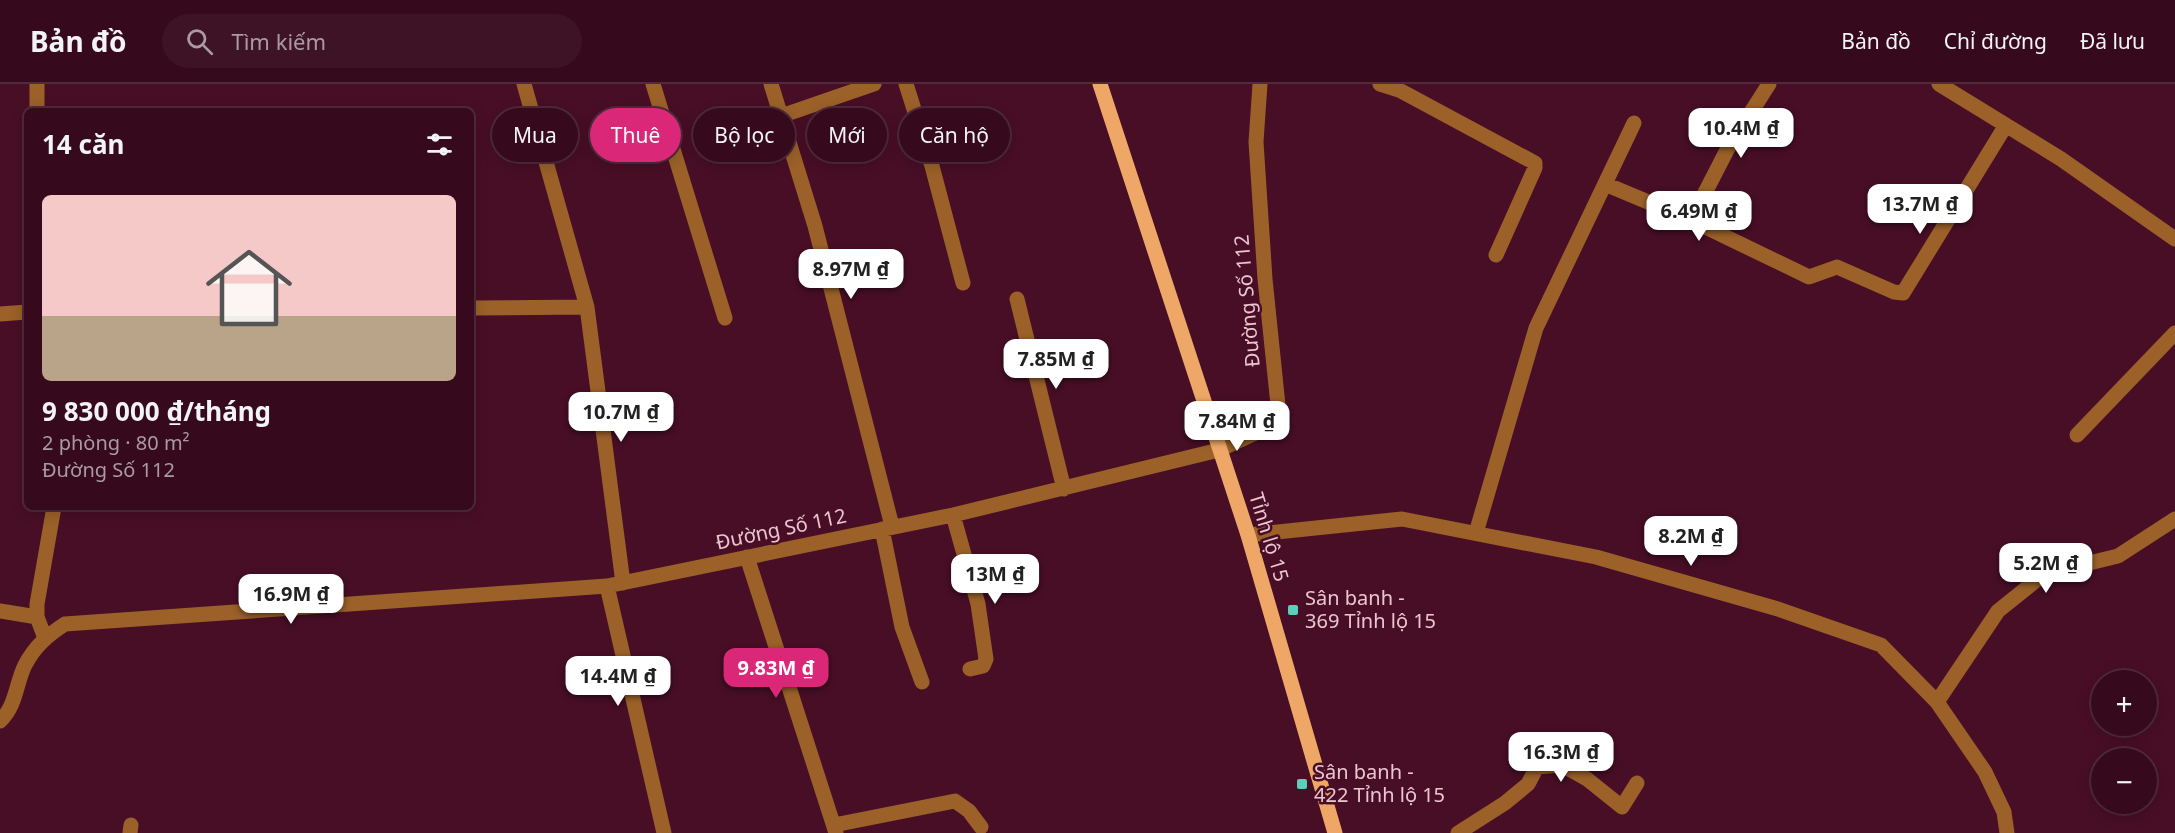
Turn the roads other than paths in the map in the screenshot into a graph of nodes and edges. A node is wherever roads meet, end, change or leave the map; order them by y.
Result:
1 (37, 84) edge
2 (524, 84) edge
3 (653, 84) edge
4 (771, 84) edge
5 (874, 84) edge
6 (906, 84) edge
7 (1100, 84) edge
8 (1260, 84) edge
9 (1380, 84) edge
10 (1769, 84) edge
11 (1939, 84) edge
12 (37, 108) edge
13 (778, 108) edge
14 (795, 111) edge
15 (1634, 123) dead end
16 (2006, 125) junction
17 (795, 161) edge
18 (1605, 184) junction
19 (1691, 220) junction
20 (2175, 239) edge
21 (1496, 255) dead end
22 (963, 283) dead end
23 (1017, 299) dead end
24 (587, 307) junction
25 (474, 308) edge
26 (24, 312) edge
27 (0, 314) edge
28 (724, 318) dead end
29 (2175, 333) edge
30 (2077, 435) dead end
31 (1219, 450) junction
32 (1064, 489) junction
33 (53, 510) edge
34 (952, 515) junction
35 (2175, 519) edge
36 (887, 528) junction
37 (1476, 533) junction
38 (1248, 535) junction
39 (747, 557) junction
40 (623, 583) junction
41 (607, 586) junction
42 (0, 611) edge
43 (37, 616) junction
44 (45, 638) junction
45 (970, 669) dead end
46 (922, 682) dead end
47 (1937, 702) junction
48 (0, 721) edge
49 (1637, 783) dead end
50 (981, 827) dead end
51 (835, 829) edge
52 (663, 833) edge
53 (1335, 833) edge
54 (1458, 833) edge
55 (2007, 833) edge

1 - 12 street
2 - 24 street
3 - 28 street
4 - 13 street
5 - 14 street
6 - 22 street
7 - 31 main road, Tỉnh lộ 15
8 - 31 street, Đường Số 112
9 - 21 street
10 - 19 street
11 - 16 street
15 - 18 street
16 - 19 street
16 - 20 street
17 - 36 street
18 - 19 street
18 - 37 street
23 - 32 street
24 - 25 street
24 - 40 street
26 - 27 street
29 - 30 street
31 - 32 street, Đường Số 112
31 - 38 main road, Tỉnh lộ 15
32 - 34 street, Đường Số 112
33 - 43 street
34 - 36 street, Đường Số 112
34 - 45 street
35 - 47 street
36 - 39 street, Đường Số 112
36 - 46 street
37 - 38 street
37 - 47 street
38 - 53 main road, Tỉnh lộ 15
39 - 40 street, Đường Số 112
39 - 51 street
40 - 41 street, Đường Số 112
41 - 44 street, Đường Số 112
41 - 52 street
42 - 43 street
43 - 44 street
44 - 48 street, Đường Số 112
47 - 55 street
49 - 54 street
50 - 51 street

